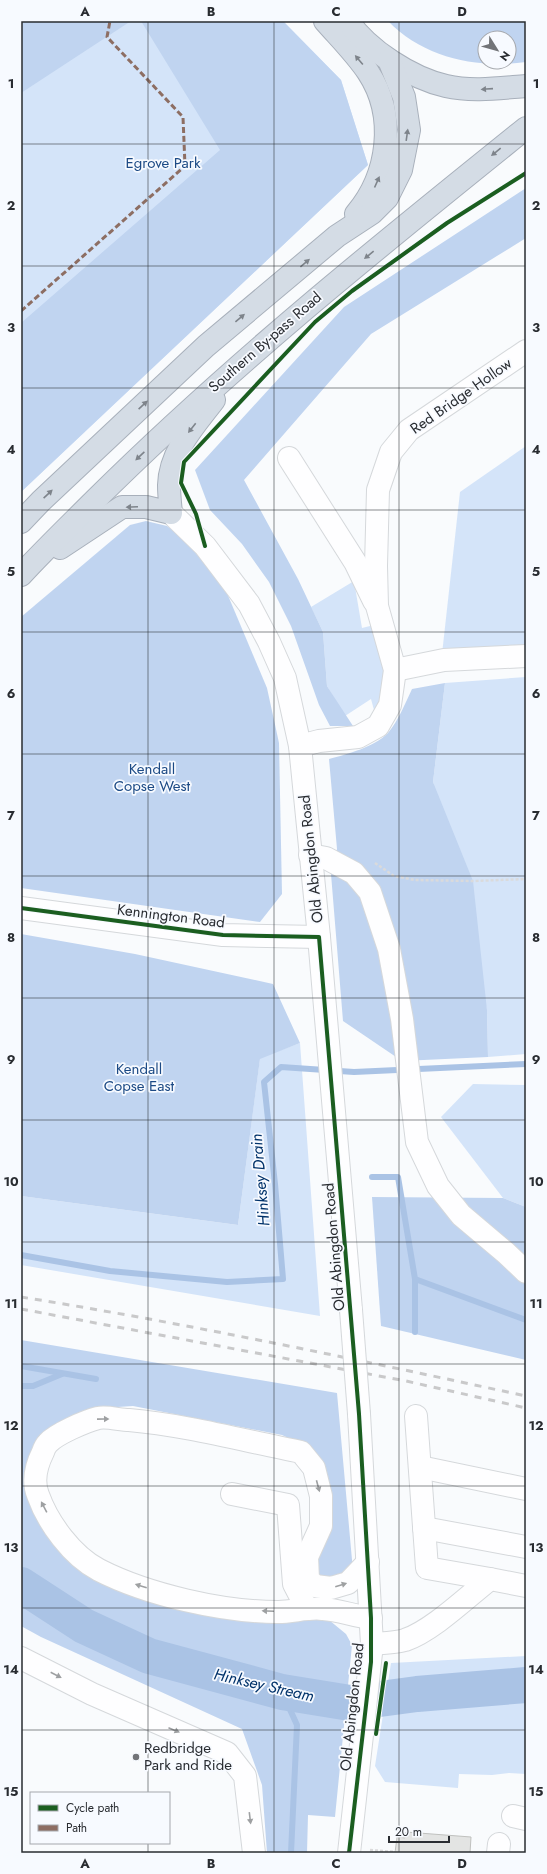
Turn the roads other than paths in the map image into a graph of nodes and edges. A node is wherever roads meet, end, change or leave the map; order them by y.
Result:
1 (325, 21) edge
2 (340, 21) edge
3 (353, 28) edge
4 (389, 60) junction
5 (526, 86) edge
6 (526, 128) edge
7 (337, 236) junction
8 (526, 351) edge
9 (251, 354) junction
10 (289, 458) dead end
11 (170, 513) junction
12 (21, 522) edge
13 (22, 573) edge
14 (376, 606) junction
15 (526, 656) edge
16 (395, 670) junction
17 (300, 746) junction
18 (310, 855) junction
19 (21, 908) edge
20 (319, 937) junction
21 (526, 1272) edge
22 (416, 1416) dead end
23 (420, 1467) junction
24 (526, 1489) edge
25 (232, 1494) dead end
26 (424, 1528) junction
27 (526, 1548) edge
28 (368, 1559) junction
29 (490, 1579) junction
30 (301, 1581) junction
31 (526, 1586) edge
32 (307, 1609) junction
33 (371, 1618) junction
34 (371, 1653) junction
35 (21, 1658) edge
36 (357, 1851) edge
37 (254, 1853) edge

7 -> 1 highway
2 - 3 highway
3 - 4 highway
5 -> 4 highway
7 -> 4 highway
6 -> 9 highway, Southern By-pass Road
12 -> 7 highway
8 - 14 street, Red Bridge Hollow
9 -> 11 highway
9 -> 13 highway, Southern By-pass Road
10 - 14 street, Red Bridge Hollow
11 -> 13 highway
11 - 17 street, Old Abingdon Road
14 - 16 street, Red Bridge Hollow
15 - 16 street
16 - 17 street, Red Bridge Hollow
17 - 18 street, Old Abingdon Road
18 - 20 street, Old Abingdon Road
18 - 21 street
19 - 20 street, Kennington Road
20 - 28 street, Old Abingdon Road, bridge
22 - 23 street
23 - 24 street
23 - 26 street
25 - 30 street
26 - 27 street
26 - 29 street
30 -> 28 street
28 - 33 street, Old Abingdon Road
29 - 31 street
29 - 34 street
30 - 32 street
32 -> 30 street
32 - 33 street
33 - 34 street, Old Abingdon Road
34 - 36 street, Old Abingdon Road
35 -> 37 street

